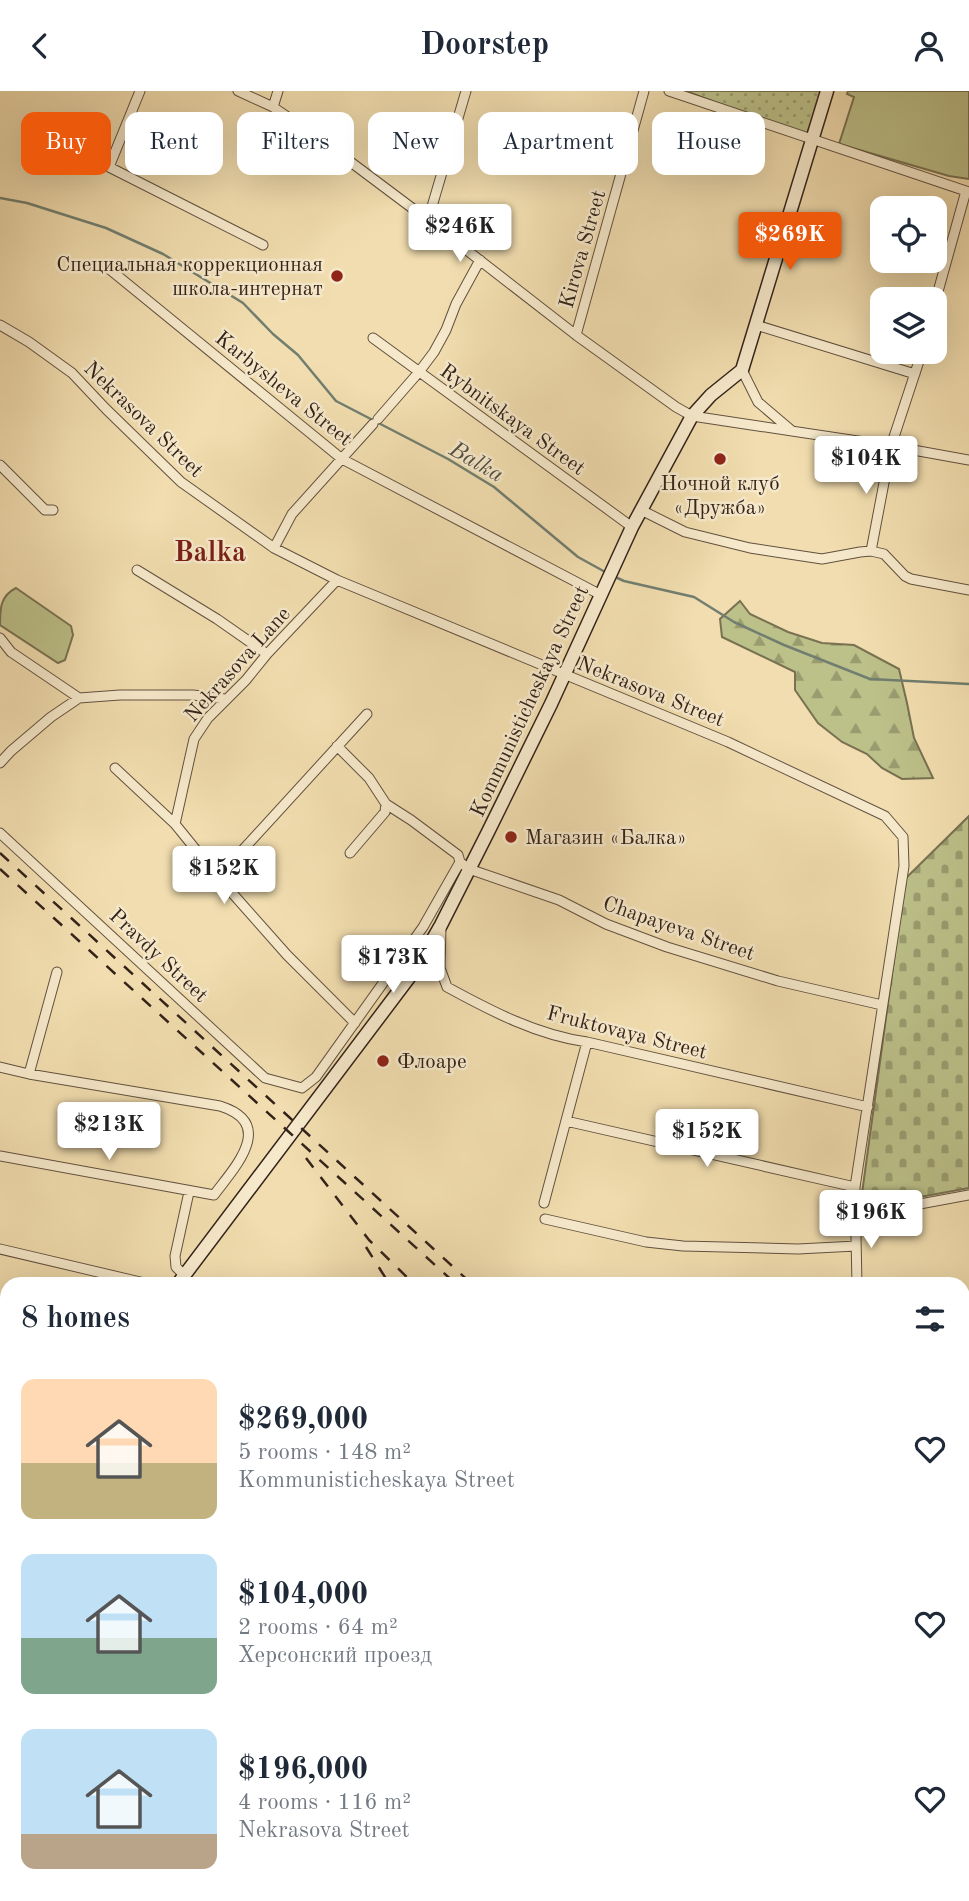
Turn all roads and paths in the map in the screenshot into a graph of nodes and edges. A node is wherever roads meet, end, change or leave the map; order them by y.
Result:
1 (140, 91) edge
2 (238, 91) edge
3 (278, 91) edge
4 (466, 91) edge
5 (644, 91) edge
6 (668, 91) edge
7 (827, 91) edge
8 (273, 107) junction
9 (813, 140) junction
10 (111, 162) edge
11 (111, 168) edge
12 (967, 191) edge
13 (428, 220) junction
14 (262, 245) dead end
15 (480, 260) junction
16 (108, 268) dead end
17 (939, 287) edge
18 (0, 325) edge
19 (756, 325) junction
20 (576, 335) junction
21 (373, 338) dead end
22 (918, 364) edge
23 (742, 370) junction
24 (419, 372) junction
25 (915, 374) junction
26 (692, 416) junction
27 (793, 432) junction
28 (891, 446) junction
29 (342, 459) junction
30 (969, 460) edge
31 (0, 465) edge
32 (53, 510) dead end
33 (641, 510) junction
34 (632, 527) junction
35 (274, 548) junction
36 (871, 551) junction
37 (137, 570) dead end
38 (337, 580) junction
39 (969, 590) edge
40 (601, 595) junction
41 (0, 638) edge
42 (267, 654) junction
43 (563, 674) junction
44 (79, 698) junction
45 (225, 699) junction
46 (367, 714) dead end
47 (337, 746) junction
48 (0, 763) edge
49 (115, 768) dead end
50 (386, 804) junction
51 (175, 824) junction
52 (0, 833) edge
53 (351, 853) dead end
54 (464, 865) junction
55 (218, 877) junction
56 (441, 925) junction
57 (57, 972) dead end
58 (882, 1005) junction
59 (355, 1023) junction
60 (587, 1042) junction
61 (0, 1067) edge
62 (29, 1073) junction
63 (868, 1107) junction
64 (566, 1121) junction
65 (0, 1156) edge
66 (855, 1187) junction
67 (188, 1192) junction
68 (969, 1195) edge
69 (544, 1203) dead end
70 (855, 1216) junction
71 (545, 1219) dead end
72 (856, 1246) junction
73 (0, 1249) edge
74 (119, 1277) edge
75 (179, 1277) edge
76 (182, 1277) edge
77 (857, 1277) edge

1 - 10 street
2 - 8 street
3 - 8 street
4 - 13 street
5 - 20 street, Kirova Street
6 - 9 street
7 - 9 main road
8 - 13 street
9 - 12 street
9 - 19 main road
11 - 14 street
12 - 17 street
13 - 15 street
15 - 20 street
15 - 24 street
16 - 29 street, Karbysheva Street
18 - 35 street, Nekrasova Street
19 - 23 main road
19 - 25 street
20 - 26 street
21 - 24 street, Rybnitskaya Street
22 - 25 street
23 - 26 main road, Kommunisticheskaya Street
23 - 27 street
24 - 29 street
24 - 34 street, Rybnitskaya Street
25 - 28 street
26 - 27 street
26 - 33 main road, Kommunisticheskaya Street
27 - 28 street
28 - 30 street
28 - 36 street
29 - 35 street
29 - 40 street, Karbysheva Street
31 - 32 street
33 - 34 main road, Kommunisticheskaya Street
33 - 36 street
34 - 40 main road, Kommunisticheskaya Street
35 - 38 street, Nekrasova Street
36 - 39 street
37 - 42 street
38 - 42 street, Nekrasova Lane
38 - 43 street, Nekrasova Street
40 - 43 main road, Kommunisticheskaya Street
41 - 44 street
42 - 45 street, Nekrasova Lane
43 - 54 main road, Kommunisticheskaya Street
43 - 58 street, Nekrasova Street
44 - 45 street
44 - 48 street
45 - 51 street, Nekrasova Lane
46 - 47 street
47 - 50 street
47 - 55 street
49 - 51 street
50 - 53 street
50 - 54 street
51 - 55 street
52 - 59 street, Pravdy Street
54 - 56 main road, Kommunisticheskaya Street
54 - 58 street, Chapayeva Street
54 - 59 street
55 - 59 street
56 - 60 street, Fruktovaya Street
56 - 76 main road, Kommunisticheskaya Street
57 - 62 street
58 - 63 street, Nekrasova Street
60 - 63 street, Fruktovaya Street
60 - 64 street
61 - 62 street
62 - 67 street
63 - 66 street, Nekrasova Street
64 - 66 street
64 - 69 street
65 - 67 street
66 - 70 street, Nekrasova Street
67 - 75 street
68 - 70 street
70 - 72 street, Nekrasova Street
71 - 72 street
72 - 77 street, Nekrasova Street
73 - 74 street

